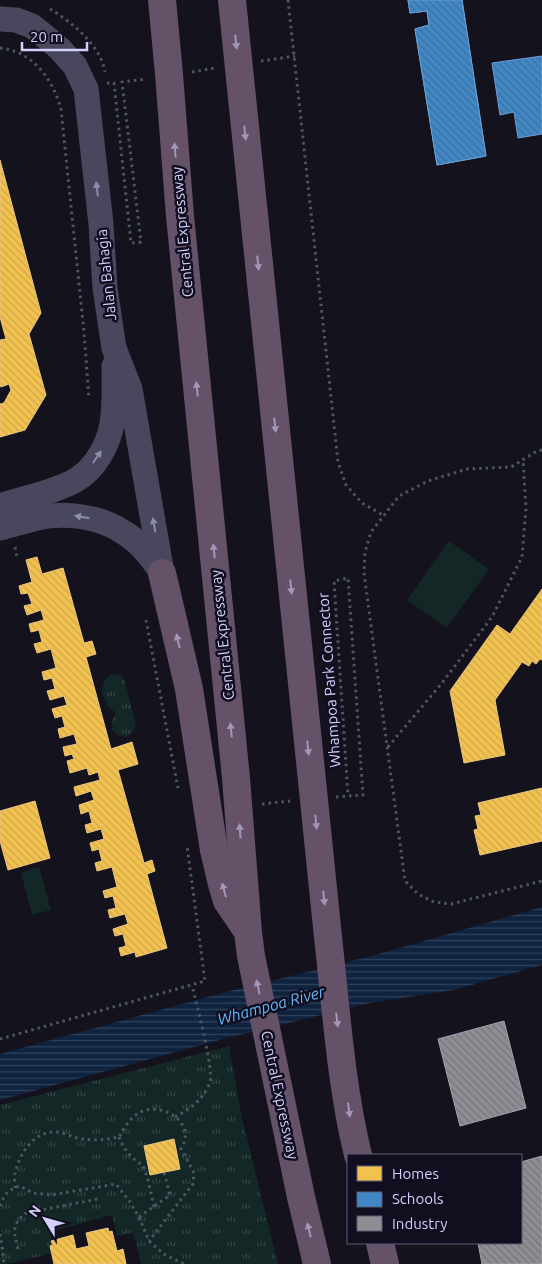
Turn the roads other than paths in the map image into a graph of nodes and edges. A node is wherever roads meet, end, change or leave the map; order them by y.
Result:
1 (162, 0) edge
2 (232, 0) edge
3 (0, 18) edge
4 (114, 348) junction
5 (0, 506) edge
6 (0, 528) edge
7 (162, 572) junction
8 (249, 944) junction
9 (358, 1154) edge
10 (380, 1244) edge
11 (317, 1264) edge
12 (385, 1264) edge

8 -> 1 highway, Central Expressway
2 -> 9 highway
4 -> 3 street, Jalan Bahagia
5 -> 4 street
7 -> 4 street, Jalan Bahagia
7 -> 6 street
8 -> 7 highway
11 -> 8 highway, Central Expressway
10 - 12 highway

